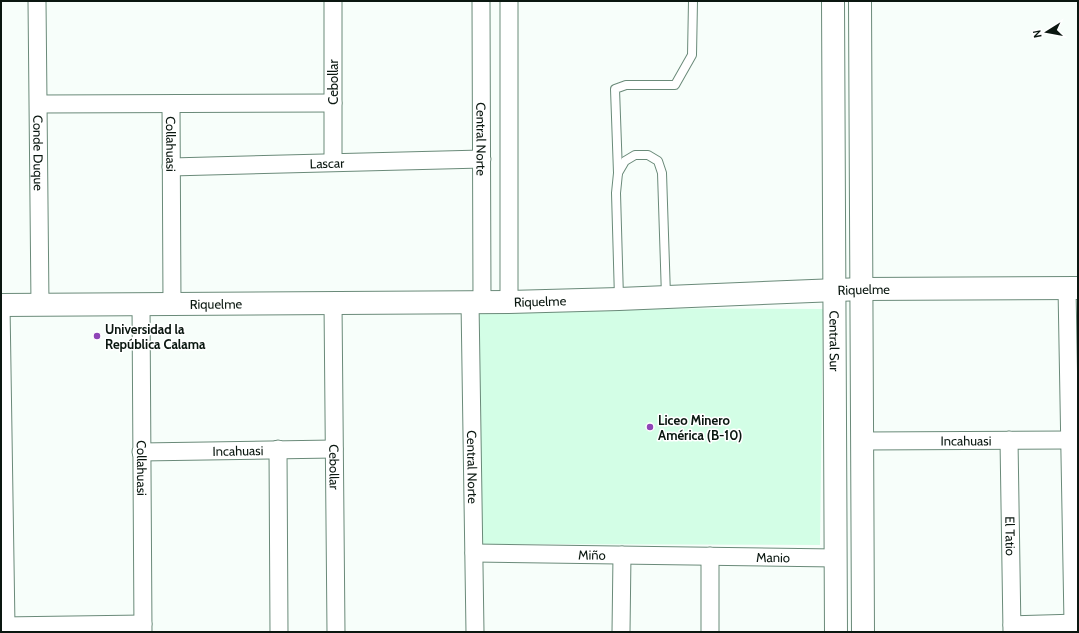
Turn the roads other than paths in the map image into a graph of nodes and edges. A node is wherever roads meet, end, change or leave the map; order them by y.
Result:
1 (38, 1) edge
2 (333, 1) edge
3 (481, 1) edge
4 (510, 1) edge
5 (693, 1) edge
6 (833, 1) edge
7 (860, 1) edge
8 (333, 103) junction
9 (38, 104) junction
10 (171, 104) junction
11 (482, 159) junction
12 (333, 162) junction
13 (171, 167) junction
14 (618, 173) junction
15 (1073, 288) edge
16 (862, 289) junction
17 (836, 290) junction
18 (666, 296) junction
19 (619, 299) junction
20 (476, 302) junction
21 (509, 302) junction
22 (333, 303) junction
23 (141, 304) junction
24 (172, 304) junction
25 (1, 305) edge
26 (40, 305) junction
27 (1009, 440) junction
28 (1070, 440) junction
29 (862, 441) junction
30 (2, 445) edge
31 (278, 449) junction
32 (334, 449) junction
33 (141, 452) junction
34 (474, 553) junction
35 (622, 555) junction
36 (710, 556) junction
37 (836, 558) junction
38 (1075, 623) edge
39 (3, 626) edge
40 (143, 628) edge
41 (1012, 629) edge
42 (279, 632) edge
43 (336, 632) edge
44 (475, 632) edge
45 (621, 632) edge
46 (710, 632) edge
47 (836, 632) edge
48 (863, 632) edge

1 - 9 street, Conde Duque
2 - 8 street, Cebollar
3 - 11 street, Central Norte
4 - 21 street, Central Norte
5 - 14 lane
6 - 17 street, Central Sur
7 - 16 street, Central Sur
8 - 10 street
8 - 12 street, Cebollar
9 - 10 street
9 - 26 street, Conde Duque
10 - 13 street, Collahuasi
11 - 12 street, Lascar
11 - 20 street, Central Norte
12 - 13 street, Lascar
13 - 24 street, Collahuasi
14 - 18 lane
14 - 19 lane
15 - 16 street, Riquelme
15 - 28 street
16 - 17 street, Riquelme
16 - 29 street, Central Sur
17 - 18 street, Riquelme
17 - 37 street, Central Sur
18 - 19 street, Riquelme
19 - 21 street, Riquelme
20 - 21 street, Riquelme
20 - 22 street, Riquelme
20 - 34 street, Central Norte
22 - 24 street, Riquelme
22 - 32 street, Cebollar
23 - 24 street, Riquelme
23 - 26 street, Riquelme
23 - 33 street, Collahuasi
25 - 26 street, Riquelme
25 - 30 street
27 - 28 street, Incahuasi
27 - 29 street, Incahuasi
27 - 41 street, El Tatio
28 - 38 street
29 - 48 street, Central Sur
30 - 39 street
31 - 32 street, Incahuasi
31 - 33 street, Incahuasi
31 - 42 street
32 - 43 street, Cebollar
33 - 40 street, Collahuasi
34 - 35 street, Miño
34 - 44 street, Central Norte
35 - 36 street, Miño
35 - 45 street
36 - 37 street, Manio
36 - 46 street
37 - 47 street, Central Sur
38 - 41 street
39 - 40 street

